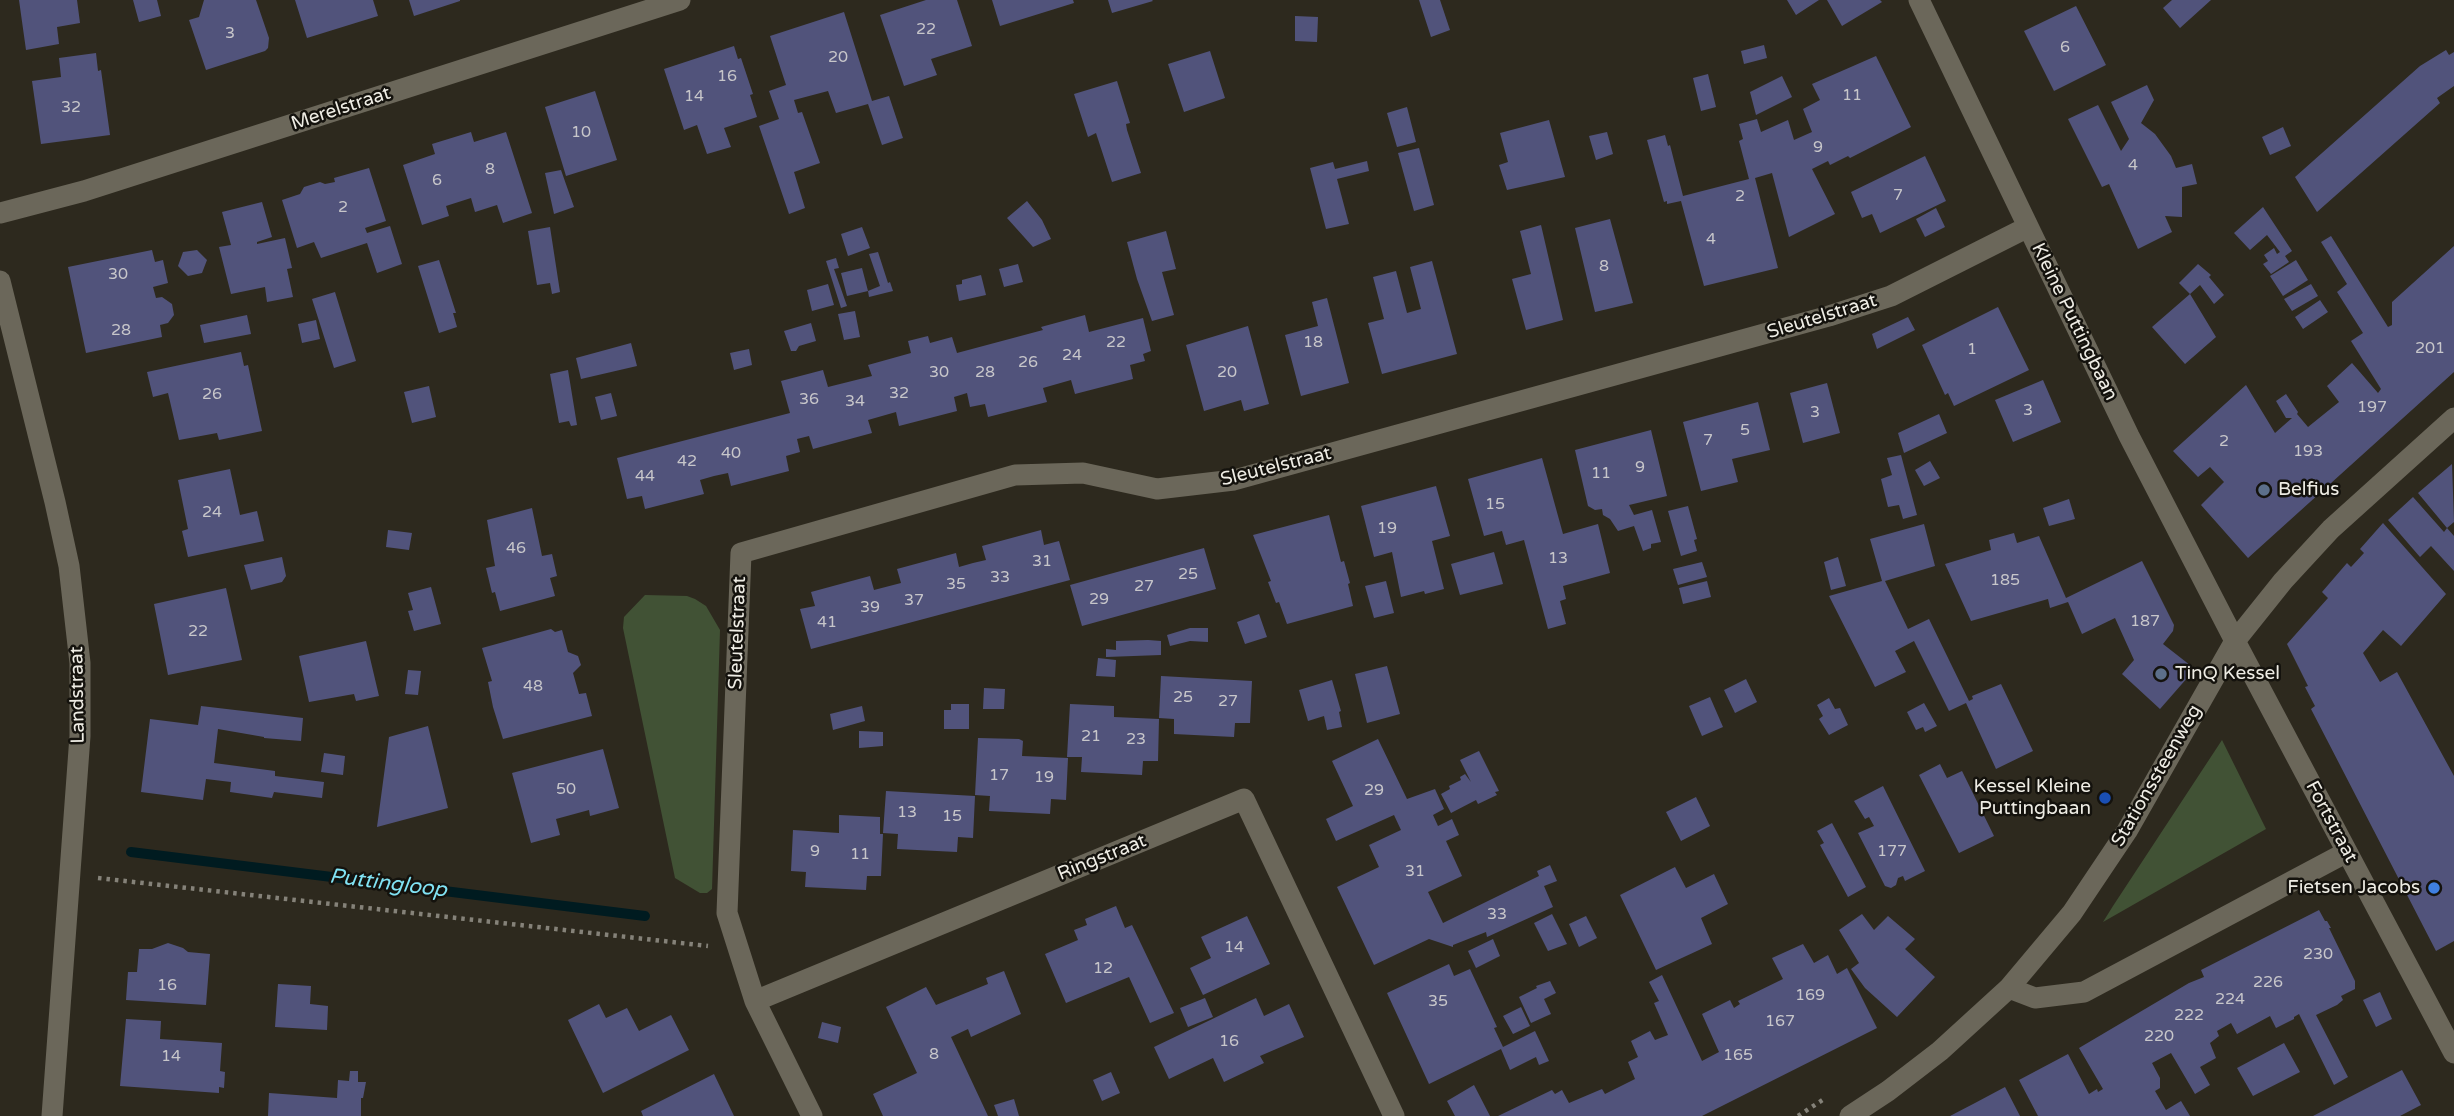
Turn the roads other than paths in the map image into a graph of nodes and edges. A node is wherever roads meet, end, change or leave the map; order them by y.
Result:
1 (680, 0) edge
2 (1919, 0) edge
3 (0, 213) edge
4 (2028, 227) junction
5 (0, 281) edge
6 (2454, 418) edge
7 (2235, 641) junction
8 (2347, 852) junction
9 (2009, 988) junction
10 (755, 1001) junction
11 (2452, 1044) edge
12 (52, 1116) edge
13 (812, 1116) edge
14 (1394, 1116) edge
15 (1850, 1116) edge

1 - 3 street, Merelstraat
2 - 4 street, Kleine Puttingbaan
4 - 7 street, Kleine Puttingbaan
4 - 10 street, Sleutelstraat
5 - 12 street, Landstraat
6 - 7 street, Stationssteenweg
7 - 8 street, Fortstraat
7 - 9 street, Stationssteenweg
8 - 9 street
8 - 11 street, Fortstraat
9 - 15 street, Stationssteenweg
10 - 13 street
10 - 14 street, Ringstraat

